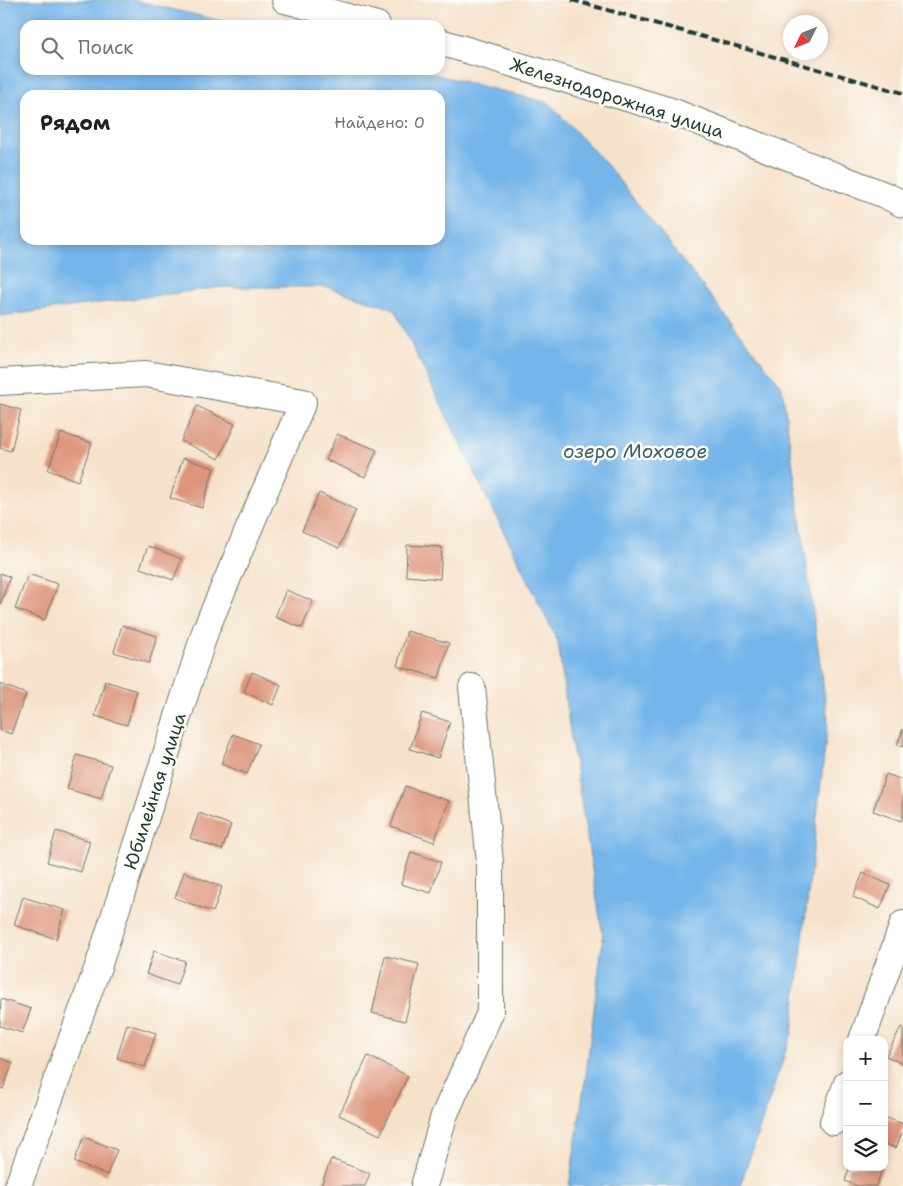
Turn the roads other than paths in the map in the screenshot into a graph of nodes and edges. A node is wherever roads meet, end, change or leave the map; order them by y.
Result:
1 (285, 0) edge
2 (359, 20) edge
3 (445, 43) edge
4 (903, 204) edge
5 (0, 382) edge
6 (472, 687) dead end
7 (903, 924) edge
8 (863, 1036) edge
9 (843, 1095) edge
10 (833, 1122) dead end
11 (18, 1186) edge
12 (424, 1186) edge

1 - 2 street
3 - 4 street, Железнодорожная улица
5 - 11 street, Юбилейная улица
6 - 12 street
7 - 8 street
9 - 10 street

